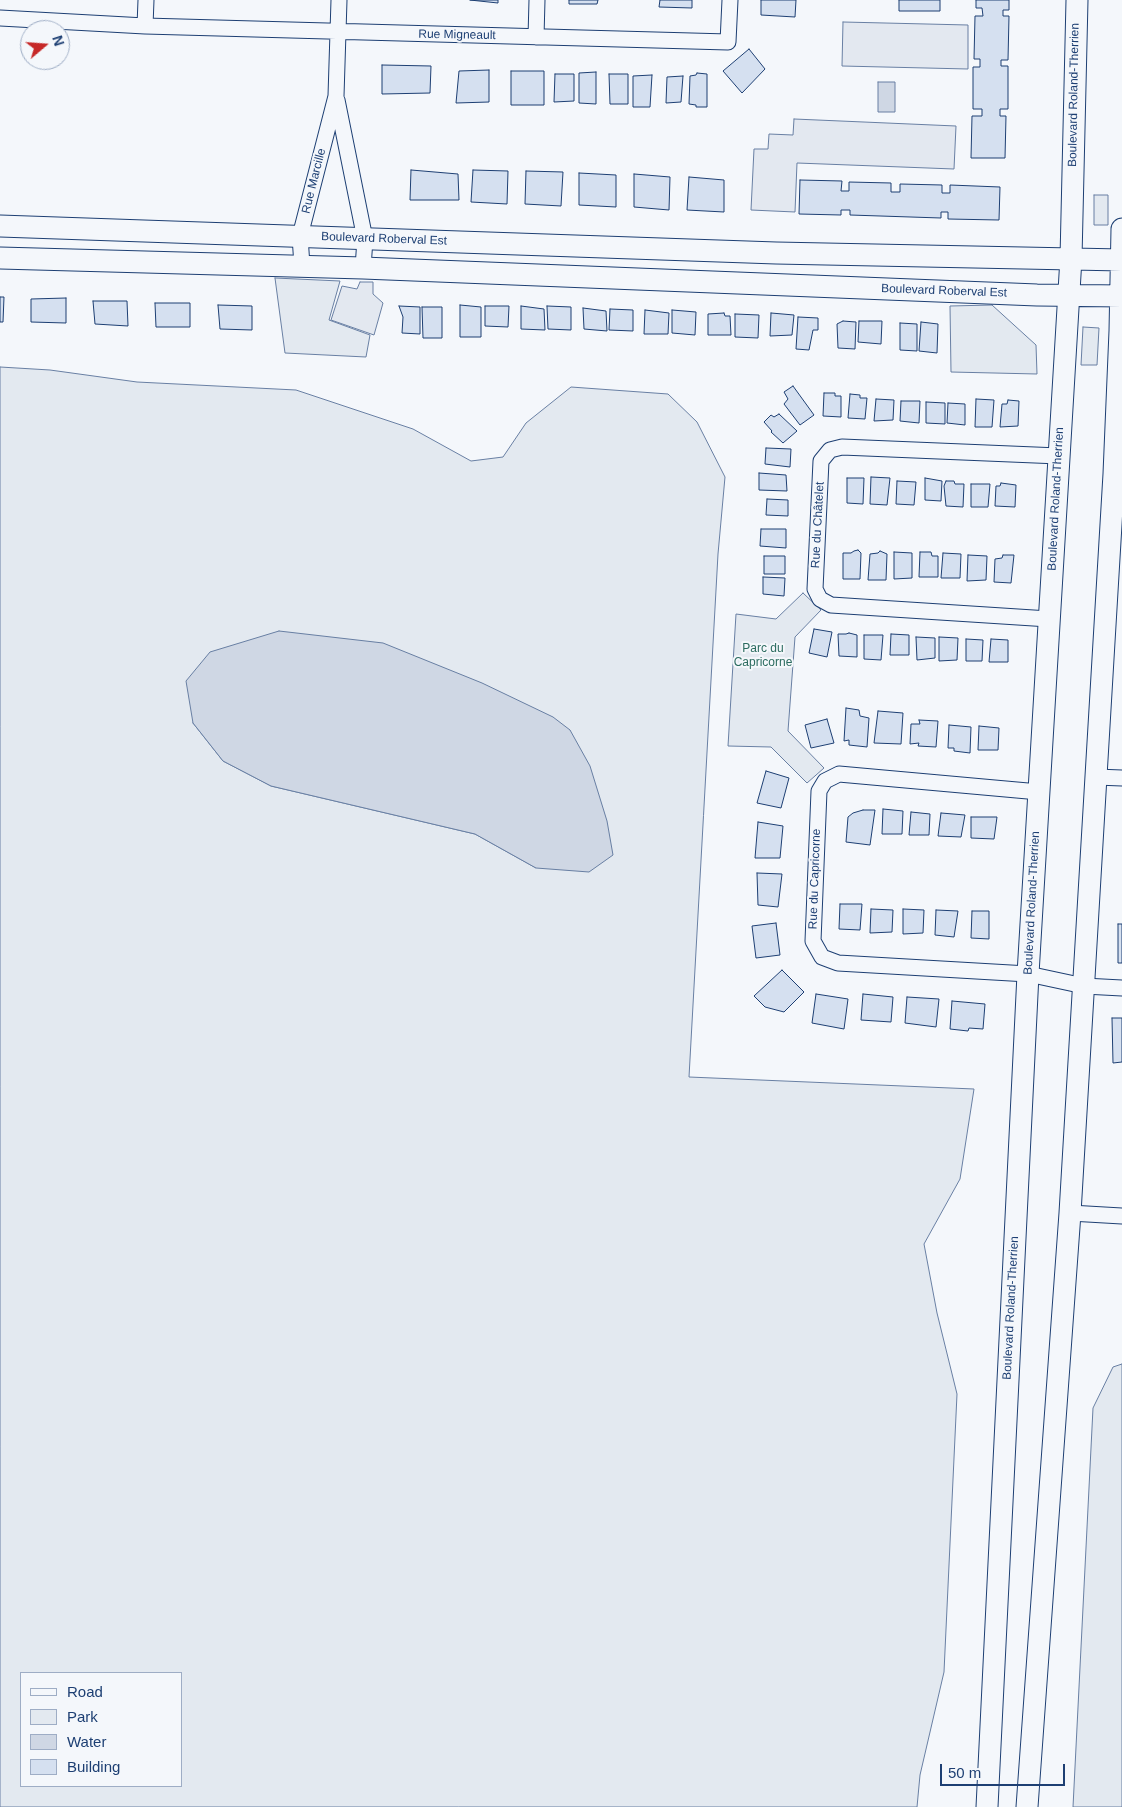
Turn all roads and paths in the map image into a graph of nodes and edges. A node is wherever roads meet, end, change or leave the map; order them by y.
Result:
1 (146, 0) edge
2 (339, 0) edge
3 (537, 0) edge
4 (730, 0) edge
5 (1077, 0) edge
6 (0, 18) edge
7 (145, 26) junction
8 (338, 31) junction
9 (536, 37) junction
10 (336, 96) junction
11 (0, 226) edge
12 (1122, 229) edge
13 (300, 236) junction
14 (365, 239) junction
15 (767, 253) junction
16 (0, 258) edge
17 (1070, 258) junction
18 (1122, 260) edge
19 (302, 266) junction
20 (363, 268) junction
21 (765, 284) junction
22 (1068, 296) junction
23 (1121, 296) edge
24 (1059, 456) junction
25 (1118, 475) edge
26 (1049, 619) junction
27 (1096, 777) junction
28 (1122, 778) edge
29 (1039, 792) junction
30 (1028, 974) junction
31 (1084, 986) junction
32 (1122, 988) edge
33 (1070, 1213) junction
34 (1122, 1216) edge
35 (987, 1807) edge
36 (1027, 1807) edge

1 - 7 street
2 - 8 street, Rue Marcille
3 - 9 street
4 - 9 street, Rue Migneault
5 - 17 main road, Boulevard Roland-Therrien
6 - 7 street, Rue Migneault
7 - 8 street, Rue Migneault
8 - 9 street, Rue Migneault
8 - 10 street, Rue Marcille
10 - 13 street, Rue Marcille
10 - 14 street, Rue Marcille
11 - 13 main road, Boulevard Roberval Est
12 - 18 main road
13 - 14 main road, Boulevard Roberval Est
13 - 19 street, Rue Marcille
14 - 15 main road, Boulevard Roberval Est
14 - 20 street, Rue Marcille
15 - 17 main road, Boulevard Roberval Est
15 - 21 main road
16 - 19 main road, Boulevard Roberval Est
17 - 18 main road, Boulevard Roberval Est
17 - 22 main road, Boulevard Roland-Therrien
18 - 23 main road
19 - 20 main road, Boulevard Roberval Est
20 - 21 main road, Boulevard Roberval Est
21 - 22 main road, Boulevard Roberval Est
22 - 23 main road, Boulevard Roberval Est
22 - 24 main road, Boulevard Roland-Therrien
23 - 25 main road
24 - 26 main road, Boulevard Roland-Therrien
24 - 26 street, Rue du Châtelet
25 - 27 main road
26 - 29 main road, Boulevard Roland-Therrien
27 - 28 street
27 - 31 main road
29 - 30 main road, Boulevard Roland-Therrien
29 - 30 street, Rue du Capricorne
30 - 31 street, Rue du Capricorne
30 - 35 main road, Boulevard Roland-Therrien
31 - 32 street, Rue du Capricorne
31 - 33 main road
33 - 34 street
33 - 36 main road

